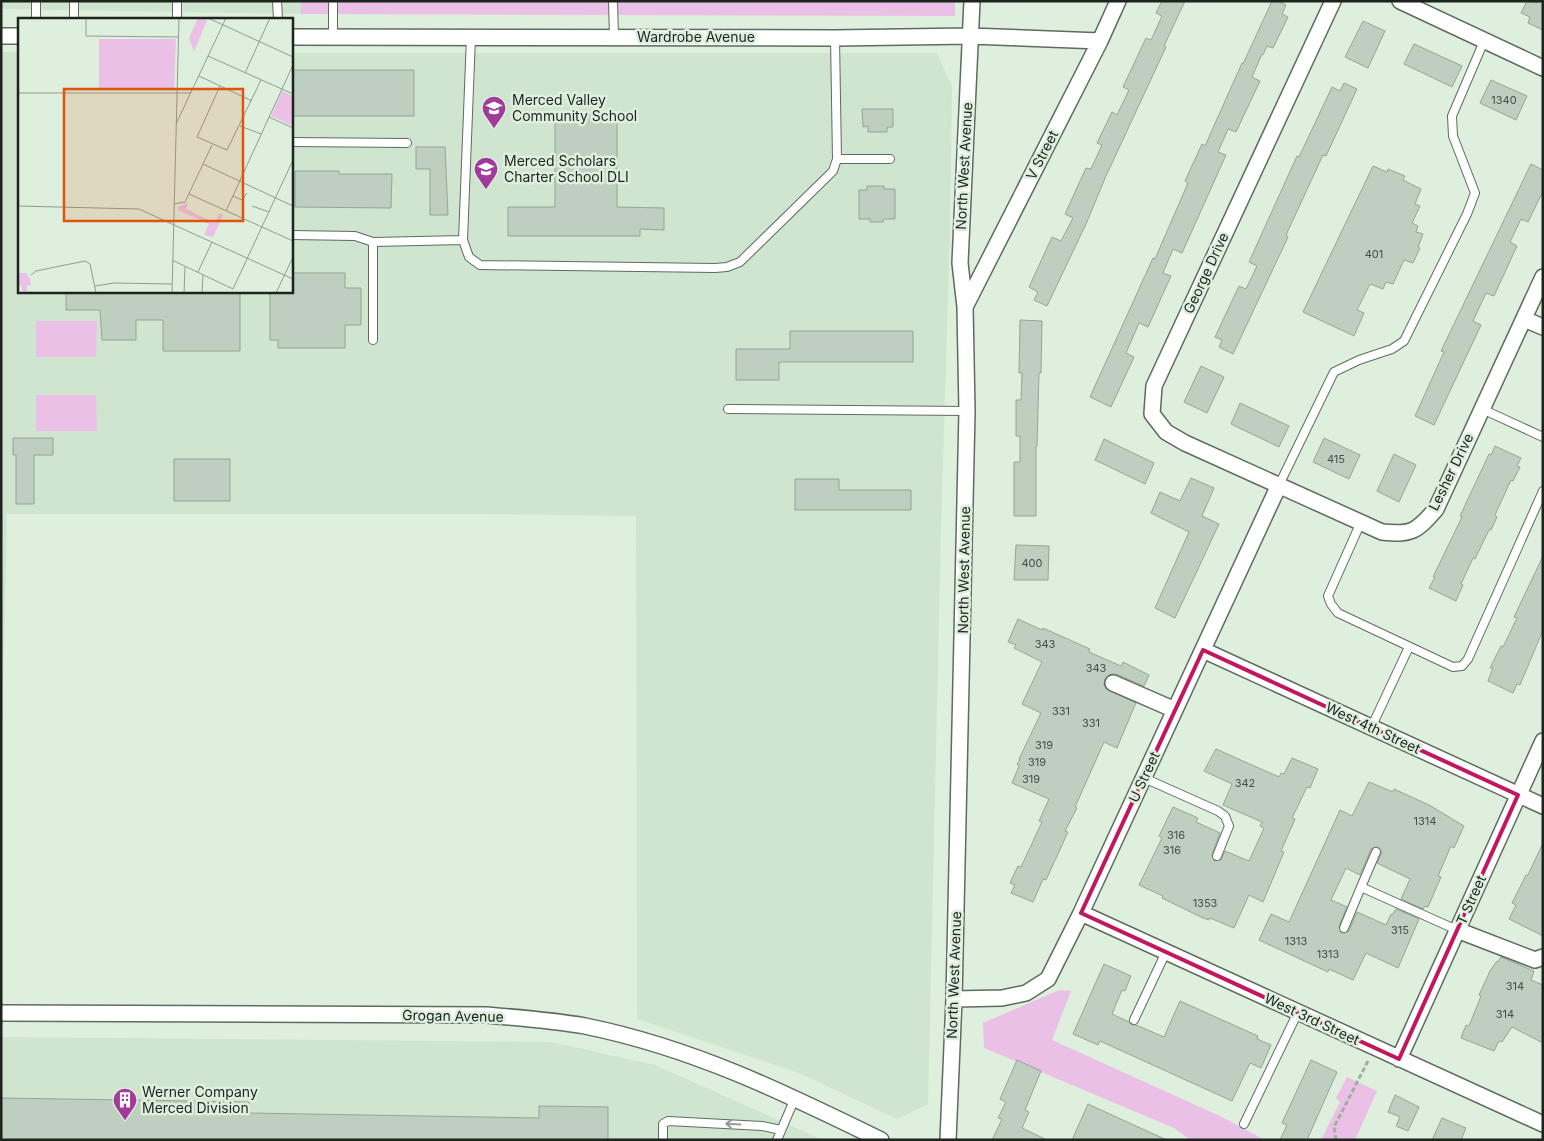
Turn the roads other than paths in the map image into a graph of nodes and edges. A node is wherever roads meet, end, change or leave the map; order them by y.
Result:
1 (36, 1) edge
2 (74, 1) edge
3 (177, 1) edge
4 (277, 1) edge
5 (333, 1) edge
6 (614, 1) edge
7 (972, 1) edge
8 (1118, 1) edge
9 (1333, 1) edge
10 (1400, 1) edge
11 (36, 18) edge
12 (74, 18) edge
13 (176, 18) edge
14 (278, 18) edge
15 (1, 36) edge
16 (18, 36) edge
17 (970, 36) junction
18 (292, 37) edge
19 (333, 37) junction
20 (471, 37) junction
21 (614, 37) junction
22 (835, 38) junction
23 (1100, 40) junction
24 (1484, 40) junction
25 (1543, 68) edge
26 (292, 142) edge
27 (407, 143) dead end
28 (837, 159) junction
29 (890, 159) dead end
30 (292, 235) edge
31 (463, 240) junction
32 (373, 242) junction
33 (1543, 277) edge
34 (965, 307) junction
35 (1524, 319) junction
36 (1543, 327) edge
37 (373, 340) dead end
38 (728, 409) dead end
39 (1482, 409) junction
40 (967, 411) junction
41 (1543, 437) edge
42 (1279, 485) junction
43 (1543, 491) edge
44 (1361, 522) junction
45 (1409, 647) junction
46 (1203, 650) junction
47 (1113, 683) dead end
48 (1176, 710) junction
49 (1371, 728) junction
50 (1543, 741) edge
51 (1144, 778) junction
52 (1518, 795) junction
53 (1543, 806) edge
54 (1376, 852) dead end
55 (1217, 856) dead end
56 (1361, 887) junction
57 (1081, 913) junction
58 (1344, 928) dead end
59 (1458, 930) junction
60 (1166, 952) junction
61 (1543, 957) edge
62 (954, 999) junction
63 (1298, 1012) junction
64 (1, 1013) edge
65 (1134, 1020) dead end
66 (1399, 1059) junction
67 (795, 1098) junction
68 (1244, 1124) dead end
69 (1543, 1124) edge
70 (781, 1130) junction
71 (663, 1140) edge
72 (777, 1140) edge
73 (881, 1140) edge
74 (948, 1140) edge

1 - 11 lane
2 - 12 lane
3 - 13 lane
4 - 14 lane
5 - 19 lane
6 - 21 lane
7 - 17 street, North West Avenue
8 - 23 street, V Street
9 - 42 street, George Drive
10 - 24 street
15 - 16 street
17 - 22 street, Wardrobe Avenue
17 - 23 street, Wardrobe Avenue
17 - 34 street, North West Avenue
18 - 19 street, Wardrobe Avenue
19 - 20 street, Wardrobe Avenue
20 - 21 street, Wardrobe Avenue
20 - 31 lane
21 - 22 street, Wardrobe Avenue
22 - 28 lane
23 - 34 street, V Street
24 - 25 street
24 - 42 lane
26 - 27 lane
28 - 29 lane
28 - 31 lane
30 - 32 lane
31 - 32 lane
32 - 37 lane
33 - 35 street, Lesher Drive
34 - 40 street, North West Avenue
35 - 36 street
35 - 39 street, Lesher Drive
38 - 40 lane
39 - 41 lane
39 - 44 street, Lesher Drive
40 - 62 street, North West Avenue
42 - 44 street, Lesher Drive
42 - 46 street, U Street
43 - 45 lane
44 - 45 lane
45 - 49 lane
46 - 48 street, U Street
46 - 49 street, West 4th Street
47 - 48 street
48 - 51 street, U Street
49 - 52 street, West 4th Street
50 - 52 street, T Street
51 - 55 lane
51 - 57 street, U Street
52 - 53 street, West 4th Street
52 - 59 street, T Street
54 - 56 lane
56 - 58 lane
56 - 59 lane
57 - 60 street, West 3rd Street
57 - 62 street, U Street
59 - 61 street
59 - 66 street, T Street
60 - 63 street, West 3rd Street
60 - 65 lane
62 - 74 street, North West Avenue
63 - 66 street, West 3rd Street
63 - 68 lane
64 - 67 street, Grogan Avenue
66 - 69 street, West 3rd Street
67 - 70 lane
67 - 73 street, Grogan Avenue
70 -> 71 lane
70 - 72 lane

